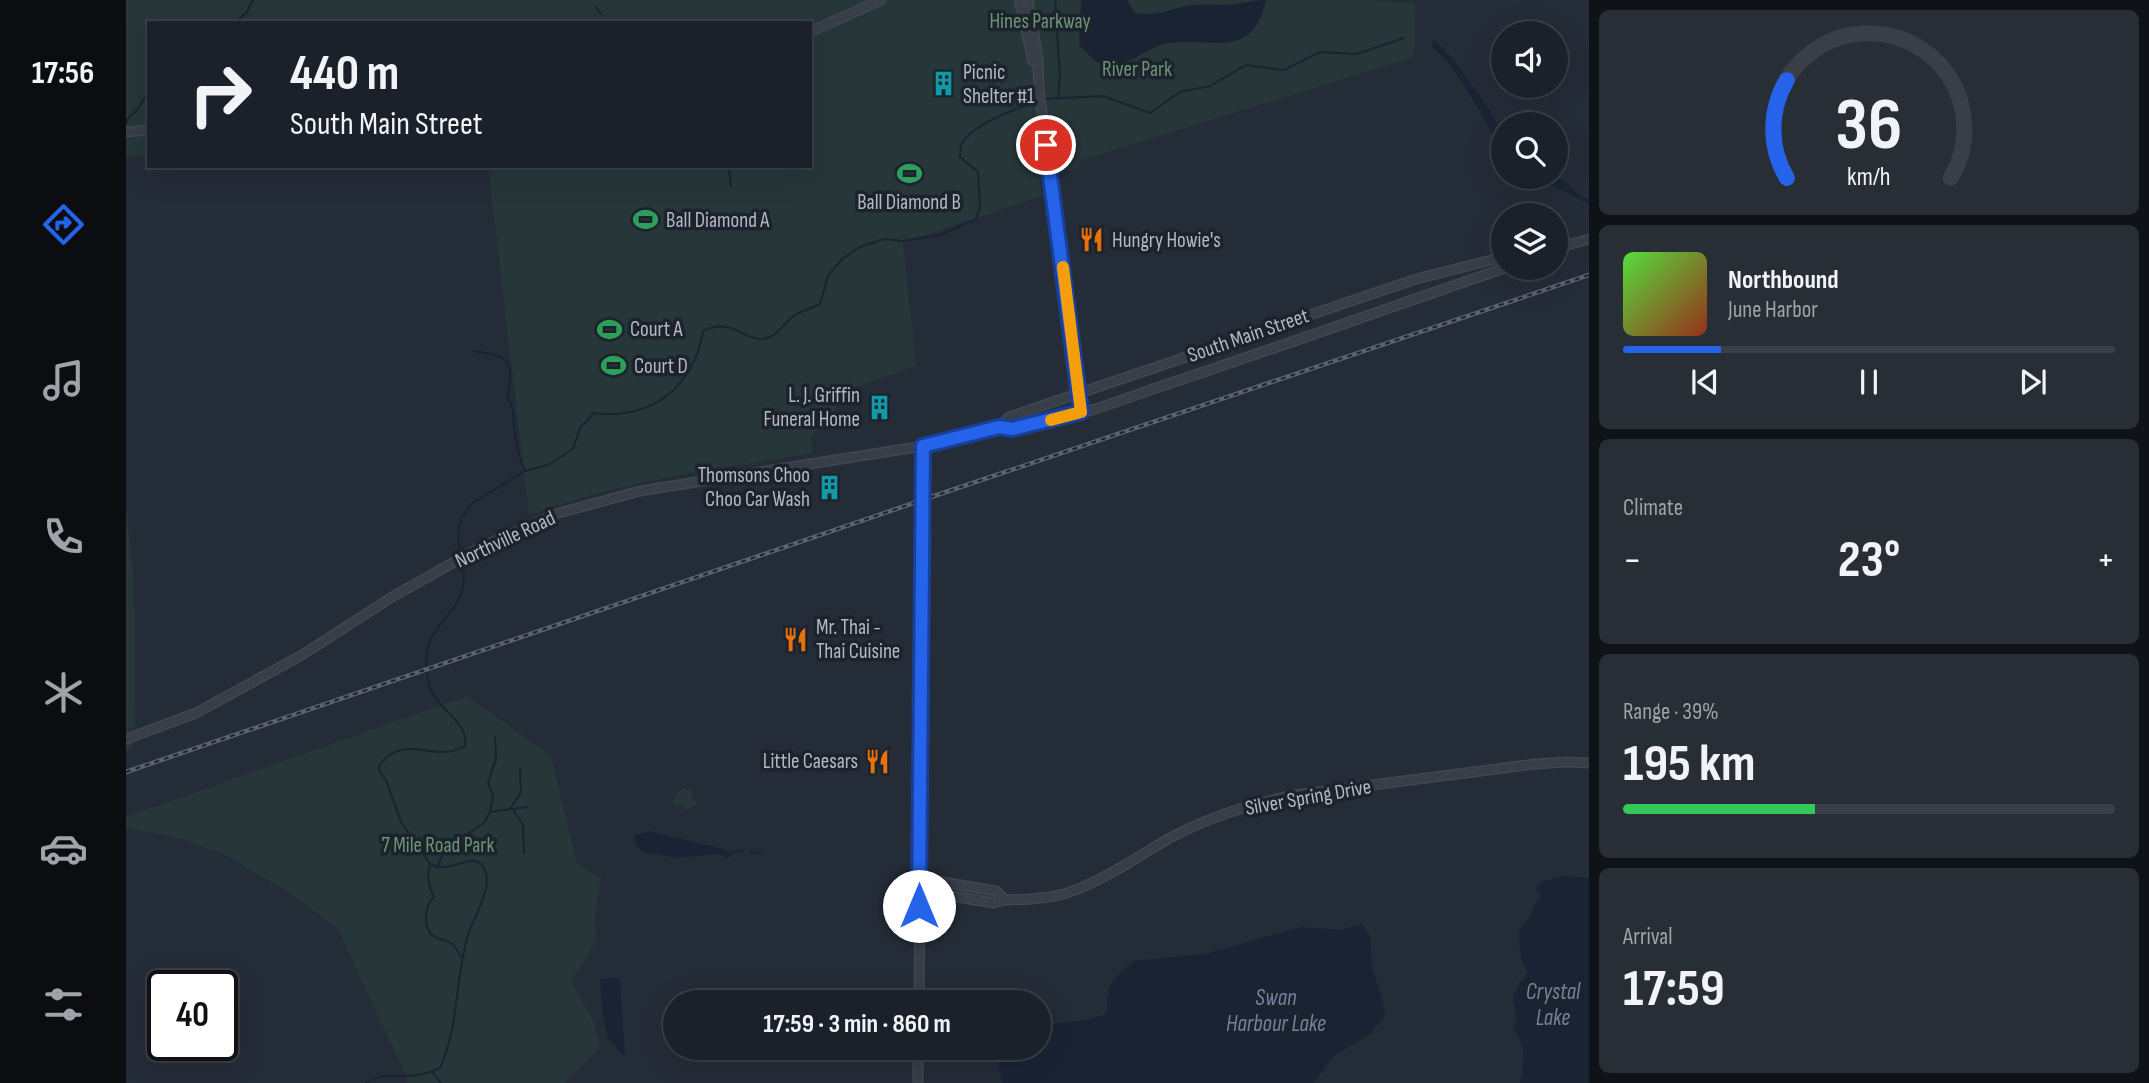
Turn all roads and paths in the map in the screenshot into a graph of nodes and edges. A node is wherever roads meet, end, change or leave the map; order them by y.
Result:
1 (881, 0) edge
2 (1019, 0) edge
3 (1028, 0) edge
4 (812, 31) edge
5 (1037, 67) junction
6 (147, 130) edge
7 (126, 132) edge
8 (1589, 239) edge
9 (1568, 245) edge
10 (1491, 260) edge
11 (1491, 273) edge
12 (1079, 393) junction
13 (1081, 412) junction
14 (999, 427) junction
15 (923, 446) junction
16 (126, 739) edge
17 (1589, 764) edge
18 (919, 878) junction
19 (919, 891) junction
20 (1004, 898) junction
21 (919, 990) edge
22 (918, 1060) edge
23 (918, 1083) edge

1 - 4 street
2 - 5 street
3 - 5 street
5 - 12 street
6 - 7 street
8 - 9 street
10 - 12 street, South Main Street
11 - 13 street, South Main Street
12 - 13 street
12 - 14 street, South Main Street
13 - 14 street, South Main Street
14 - 15 street, South Main Street
15 - 16 street, Northville Road
15 - 18 street
17 - 20 street, Silver Spring Drive
18 - 19 street
18 - 20 street, Silver Spring Drive
19 - 20 street, Silver Spring Drive
19 - 21 street
22 - 23 street

